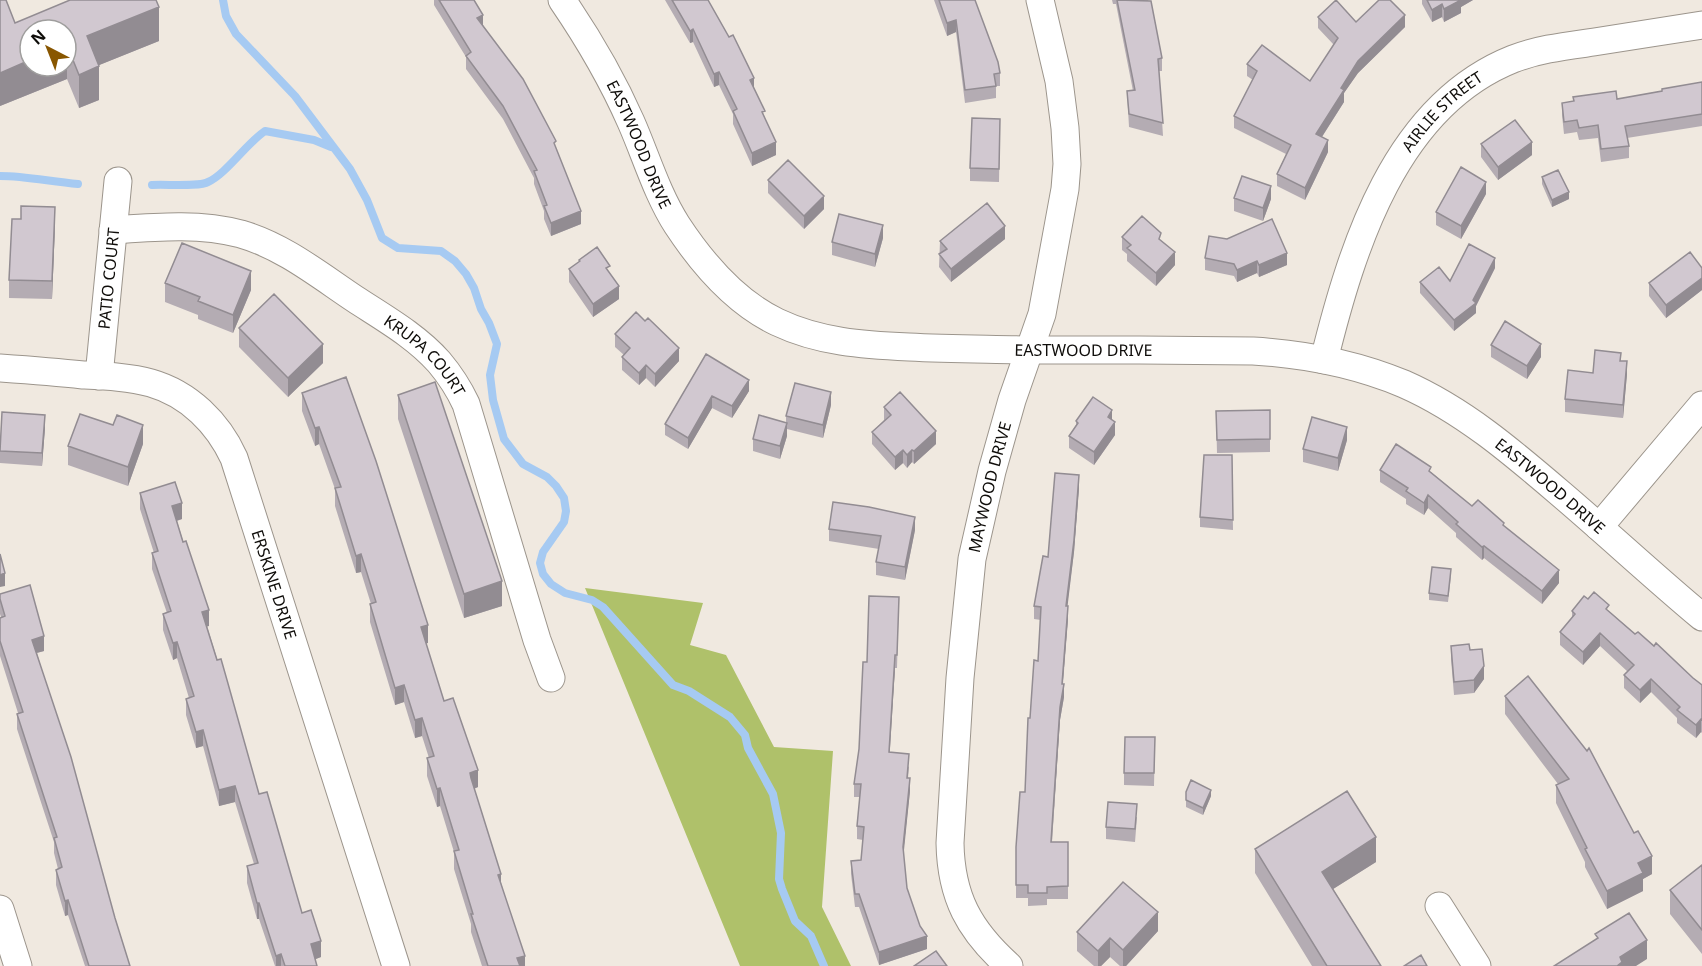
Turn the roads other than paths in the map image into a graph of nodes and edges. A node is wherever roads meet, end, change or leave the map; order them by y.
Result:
1 (562, 0) edge
2 (1040, 0) edge
3 (1702, 26) edge
4 (118, 181) dead end
5 (113, 230) junction
6 (1029, 350) junction
7 (1324, 360) junction
8 (0, 368) edge
9 (99, 376) junction
10 (1702, 405) edge
11 (1599, 526) junction
12 (1702, 617) edge
13 (551, 678) dead end
14 (1439, 906) dead end
15 (0, 909) edge
16 (18, 966) edge
17 (396, 966) edge
18 (1009, 966) edge
19 (1477, 966) edge

1 - 6 street, EASTWOOD DRIVE
2 - 6 street, MAYWOOD DRIVE
3 - 7 street, AIRLIE STREET
4 - 5 street, PATIO COURT
5 - 9 street, PATIO COURT
5 - 13 street, KRUPA COURT
6 - 7 street, EASTWOOD DRIVE
6 - 18 street, MAYWOOD DRIVE
7 - 11 street, EASTWOOD DRIVE
8 - 9 street, ERSKINE DRIVE
9 - 17 street, ERSKINE DRIVE
10 - 11 street
11 - 12 street, EASTWOOD DRIVE
14 - 19 street
15 - 16 street

